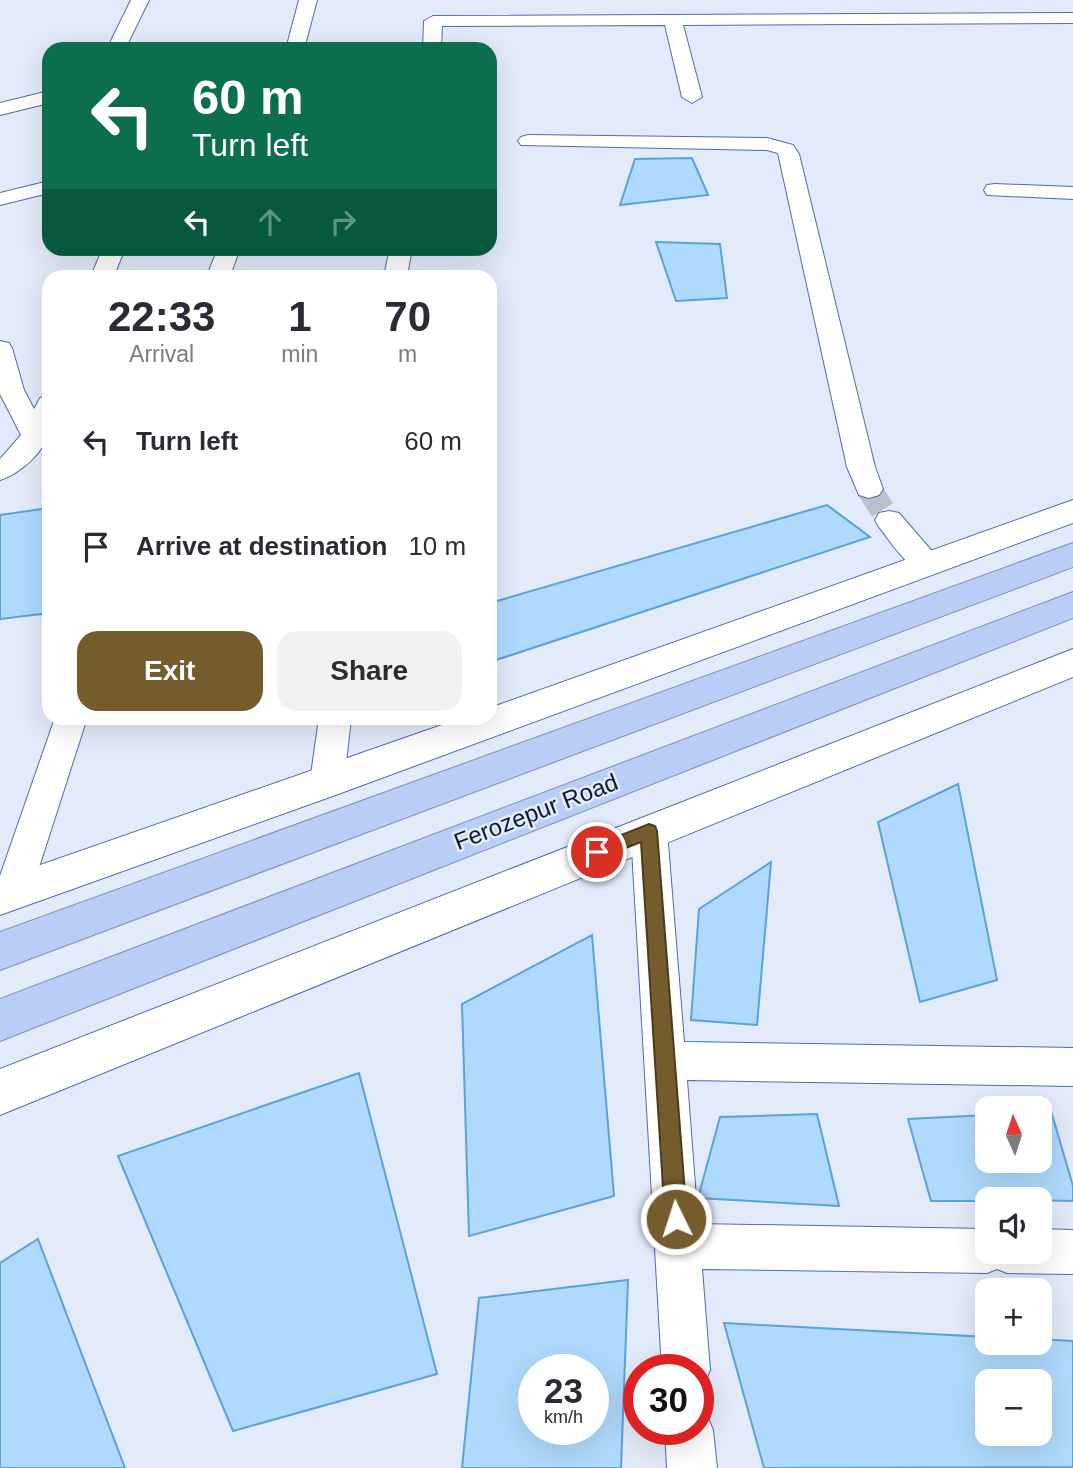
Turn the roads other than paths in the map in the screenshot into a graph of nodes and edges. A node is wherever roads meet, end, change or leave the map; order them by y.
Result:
1 (140, 0) edge
2 (308, 0) edge
3 (434, 0) edge
4 (968, 0) edge
5 (979, 18) junction
6 (1073, 18) edge
7 (433, 21) junction
8 (673, 21) junction
9 (119, 42) edge
10 (297, 42) edge
11 (432, 42) edge
12 (692, 97) dead end
13 (42, 99) edge
14 (0, 109) edge
15 (528, 141) dead end
16 (42, 189) edge
17 (995, 190) dead end
18 (1073, 192) edge
19 (0, 199) edge
20 (0, 348) edge
21 (42, 420) edge
22 (35, 437) junction
23 (0, 471) edge
24 (869, 489) tunnel mouth
25 (1073, 512) edge
26 (889, 520) tunnel mouth
27 (1073, 554) edge
28 (927, 564) junction
29 (1073, 604) edge
30 (1073, 662) edge
31 (497, 720) edge
32 (68, 725) edge
33 (334, 725) edge
34 (484, 725) edge
35 (327, 782) junction
36 (649, 831) junction
37 (6, 894) edge
38 (0, 951) edge
39 (0, 1020) edge
40 (666, 1062) junction
41 (1073, 1067) edge
42 (0, 1092) edge
43 (678, 1246) junction
44 (975, 1251) edge
45 (1052, 1252) edge
46 (1073, 1252) edge
47 (684, 1354) edge
48 (690, 1445) edge
49 (692, 1468) edge

1 - 9 street
2 - 10 street
3 - 7 street
4 - 5 street
5 - 6 street
5 - 8 street
7 - 8 street
7 - 11 street
8 - 12 street
13 - 14 street
15 - 24 street
16 - 19 street
17 - 18 street
20 - 22 street
21 - 22 street
22 - 23 street
25 - 28 main road
26 - 28 street
27 - 38 highway
28 - 31 main road
29 - 39 highway, Ferozepur Road
30 - 36 main road
32 - 37 street
33 - 35 street
34 - 35 main road
35 - 37 main road
36 - 40 street
36 - 42 main road
40 - 41 street
40 - 43 street
43 - 44 street
43 - 47 street
45 - 46 street
48 - 49 street

